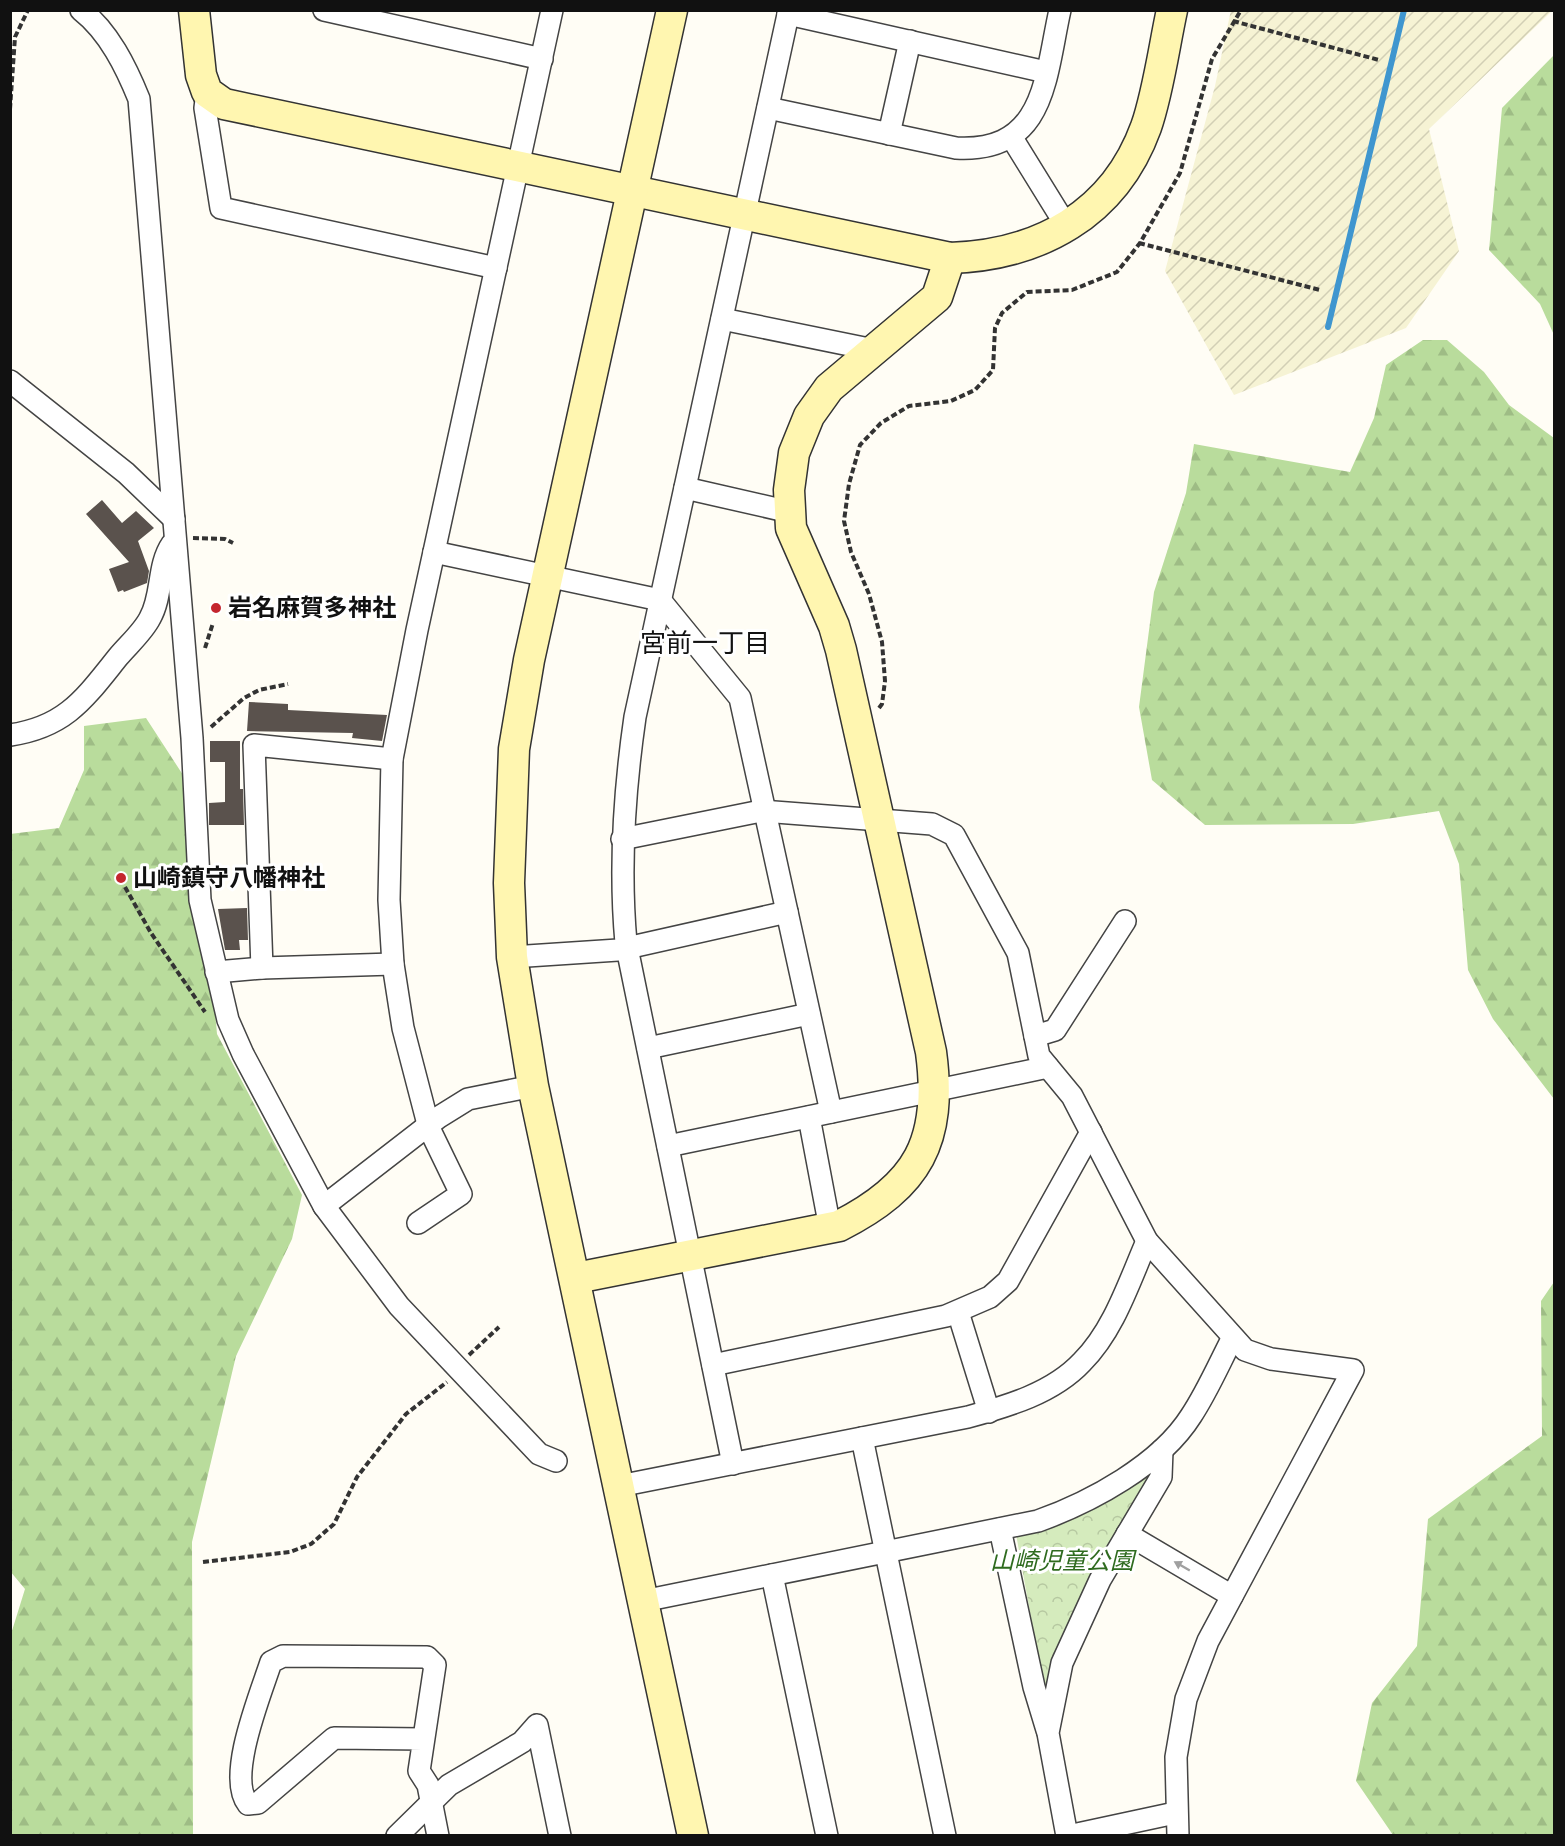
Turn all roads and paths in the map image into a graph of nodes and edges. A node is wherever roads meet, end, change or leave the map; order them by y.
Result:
1 (28, 10) edge
2 (81, 10) edge
3 (194, 10) edge
4 (324, 10) edge
5 (552, 10) edge
6 (672, 10) edge
7 (1060, 10) edge
8 (1172, 10) edge
9 (1240, 10) edge
10 (788, 12) edge
11 (1233, 21) junction
12 (910, 41) junction
13 (542, 59) junction
14 (1379, 60) dead end
15 (1046, 72) junction
16 (207, 92) junction
17 (768, 108) junction
18 (10, 109) edge
19 (889, 134) junction
20 (1012, 138) junction
21 (518, 167) junction
22 (633, 191) junction
23 (744, 215) junction
24 (1067, 227) junction
25 (1139, 243) junction
26 (950, 258) junction
27 (496, 268) junction
28 (1320, 290) dead end
29 (722, 319) junction
30 (874, 350) junction
31 (10, 381) edge
32 (685, 488) junction
33 (790, 512) junction
34 (174, 532) junction
35 (233, 543) dead end
36 (434, 552) junction
37 (548, 576) junction
38 (660, 600) junction
39 (288, 684) dead end
40 (859, 731) junction
41 (10, 735) edge
42 (192, 738) junction
43 (392, 759) junction
44 (765, 811) junction
45 (879, 820) junction
46 (622, 839) junction
47 (125, 886) dead end
48 (787, 912) junction
49 (1125, 921) dead end
50 (627, 948) junction
51 (512, 957) junction
52 (393, 964) junction
53 (262, 968) junction
54 (216, 972) junction
55 (809, 1014) junction
56 (211, 1021) dead end
57 (1035, 1036) junction
58 (648, 1048) junction
59 (1048, 1067) junction
60 (533, 1086) junction
61 (934, 1091) junction
62 (831, 1112) junction
63 (809, 1117) junction
64 (429, 1128) junction
65 (1091, 1132) junction
66 (668, 1146) junction
67 (324, 1206) junction
68 (418, 1223) dead end
69 (830, 1228) junction
70 (1147, 1241) junction
71 (691, 1255) junction
72 (576, 1278) junction
73 (958, 1312) junction
74 (499, 1327) dead end
75 (1232, 1339) junction
76 (713, 1365) junction
77 (459, 1368) junction
78 (989, 1412) junction
79 (862, 1438) junction
80 (1162, 1450) junction
81 (556, 1461) dead end
82 (733, 1464) junction
83 (619, 1486) junction
84 (1000, 1528) junction
85 (1127, 1534) junction
86 (886, 1552) junction
87 (203, 1562) dead end
88 (772, 1575) junction
89 (1232, 1596) junction
90 (644, 1601) junction
91 (1048, 1733) junction
92 (423, 1739) junction
93 (431, 1805) junction
94 (1175, 1813) junction
95 (397, 1836) edge
96 (438, 1836) edge
97 (560, 1836) edge
98 (693, 1836) edge
99 (827, 1836) edge
100 (945, 1836) edge
101 (1068, 1836) edge
102 (1178, 1836) edge

1 - 18 path
2 - 34 street
3 - 16 street
4 - 13 street
5 - 13 street
6 - 22 street
7 - 15 street
8 - 24 street
9 - 11 path
10 - 12 street
10 - 17 street
11 - 14 path
11 - 25 path
12 - 15 street
12 - 19 street
13 - 21 street
15 - 20 street
16 - 21 street
16 - 27 street
17 - 19 street
17 - 23 street
19 - 20 street
20 - 24 street
21 - 22 street
21 - 27 street
22 - 23 street
22 - 37 street
23 - 26 street
23 - 29 street
24 - 26 street
25 - 28 path
25 - 40 path
26 - 30 street
27 - 36 street
29 - 30 street
29 - 32 street
30 - 33 street
31 - 34 street
32 - 33 street
32 - 38 street
33 - 40 street
34 - 35 path
34 - 41 street
34 - 42 street
36 - 37 street
36 - 43 street
37 - 38 street
37 - 51 street
38 - 44 street
38 - 46 street
39 - 42 path
40 - 45 street
42 - 54 street
43 - 52 street
43 - 53 street
44 - 45 street
44 - 46 street
44 - 48 street
45 - 57 street
45 - 61 street
46 - 50 street
47 - 56 path
48 - 50 street
48 - 55 street
49 - 57 street
50 - 51 street
50 - 58 street
51 - 60 street
52 - 53 street
52 - 64 street
53 - 54 street
54 - 67 street
55 - 58 street
55 - 62 street
57 - 59 street
58 - 66 street
59 - 61 street
59 - 65 street
60 - 64 street
60 - 72 street
61 - 62 street
61 - 69 street
62 - 63 street
63 - 66 street
63 - 69 street
64 - 67 street
64 - 68 street
65 - 70 street
65 - 73 street
66 - 71 street
67 - 77 street
69 - 71 street
70 - 75 street
70 - 78 street
71 - 72 street
71 - 76 street
72 - 83 street
73 - 76 street
73 - 78 street
74 - 77 path
75 - 80 street
75 - 89 street
76 - 82 street
77 - 81 street
77 - 87 path
78 - 79 street
79 - 82 street
79 - 86 street
80 - 84 street
80 - 85 street
82 - 83 street
83 - 90 street
84 - 86 street
84 - 91 street
89 -> 85 street
85 - 91 street
86 - 88 street
86 - 100 street
88 - 90 street
88 - 99 street
89 - 94 street
90 - 98 street
91 - 101 street
92 - 92 street
92 - 93 street
93 - 95 street
93 - 96 street
93 - 97 street
94 - 101 street
94 - 102 street

